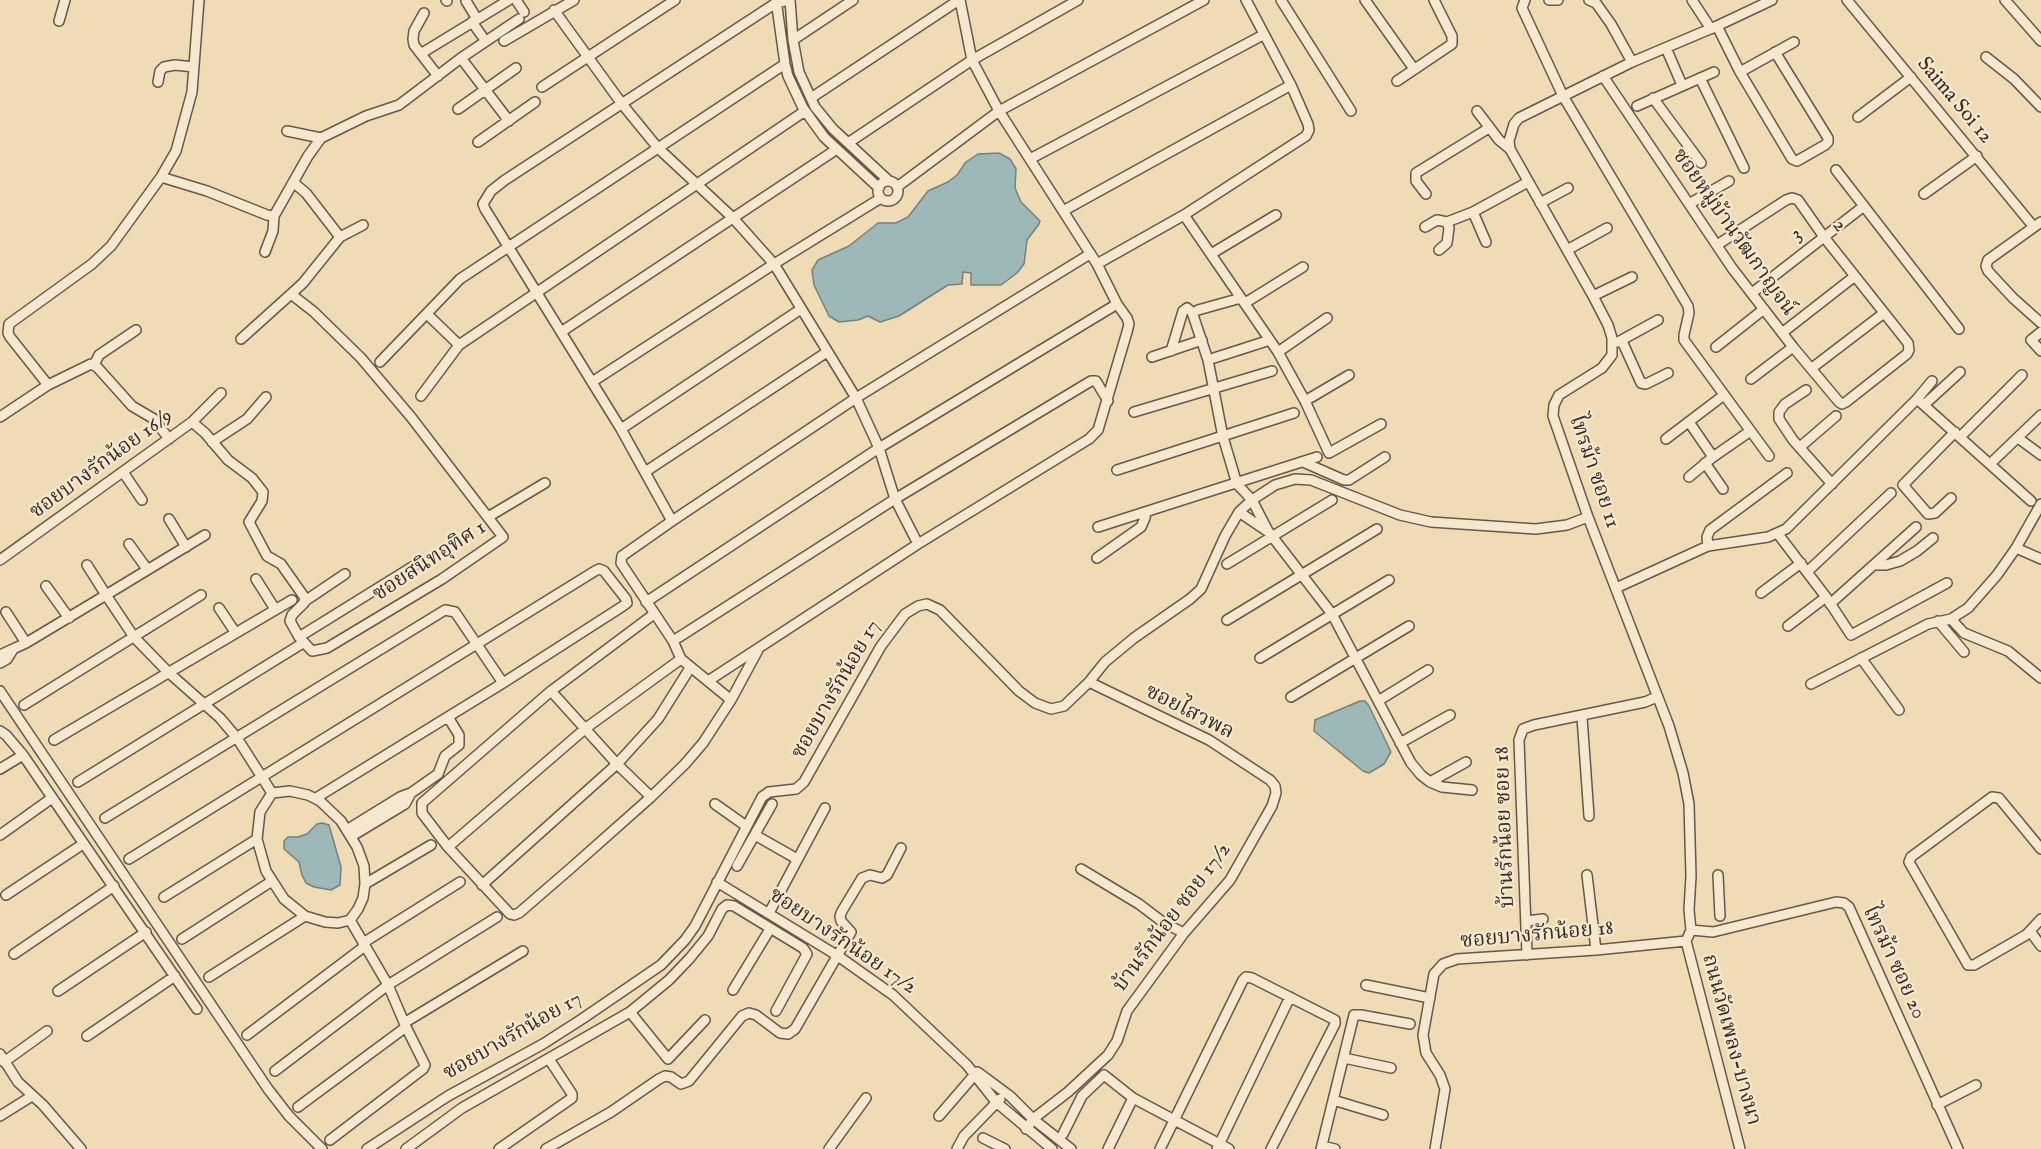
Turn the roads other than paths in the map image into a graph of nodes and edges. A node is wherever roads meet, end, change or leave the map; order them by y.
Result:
1 (65, 0) edge
2 (199, 0) edge
3 (509, 0) edge
4 (516, 0) edge
5 (574, 0) edge
6 (675, 0) edge
7 (789, 0) edge
8 (853, 0) edge
9 (960, 0) edge
10 (1078, 0) edge
11 (1204, 0) edge
12 (1245, 0) edge
13 (1281, 0) edge
14 (1365, 0) edge
15 (1434, 0) edge
16 (1524, 0) edge
17 (1549, 0) edge
18 (1558, 0) edge
19 (1692, 0) edge
20 (1772, 0) edge
21 (1847, 0) edge
22 (2005, 0) edge
23 (776, 1) edge
24 (1594, 1) edge
25 (466, 2) dead end
26 (554, 10) junction
27 (424, 14) dead end
28 (59, 21) dead end
29 (475, 21) junction
30 (1714, 28) junction
31 (1263, 35) junction
32 (482, 36) dead end
33 (793, 39) junction
34 (504, 41) dead end
35 (2041, 41) edge
36 (1794, 42) dead end
37 (1666, 48) junction
38 (1775, 52) junction
39 (422, 53) junction
40 (587, 57) junction
41 (1986, 57) dead end
42 (461, 58) junction
43 (972, 60) junction
44 (1632, 62) junction
45 (784, 64) junction
46 (194, 67) junction
47 (516, 68) dead end
48 (1414, 69) junction
49 (1714, 72) dead end
50 (1740, 72) junction
51 (438, 76) junction
52 (1603, 76) junction
53 (1911, 77) junction
54 (1700, 78) junction
55 (1397, 81) dead end
56 (158, 82) dead end
57 (1291, 85) junction
58 (1682, 86) junction
59 (542, 87) dead end
60 (486, 90) junction
61 (1563, 96) junction
62 (811, 98) junction
63 (1653, 98) junction
64 (535, 102) dead end
65 (622, 104) junction
66 (1637, 106) dead end
67 (2041, 107) edge
68 (458, 109) dead end
69 (805, 111) junction
70 (999, 111) junction
71 (1351, 111) dead end
72 (1477, 111) dead end
73 (1858, 117) dead end
74 (509, 121) junction
75 (1489, 128) junction
76 (287, 130) dead end
77 (321, 138) junction
78 (478, 142) dead end
79 (848, 143) junction
80 (658, 147) junction
81 (837, 149) junction
82 (1510, 149) junction
83 (1977, 156) junction
84 (1030, 159) junction
85 (1701, 163) dead end
86 (1744, 168) dead end
87 (1836, 170) dead end
88 (161, 177) junction
89 (1729, 181) dead end
90 (1528, 182) junction
91 (294, 183) junction
92 (696, 183) junction
93 (893, 184) junction
94 (1568, 188) dead end
95 (880, 193) junction
96 (1426, 194) dead end
97 (1924, 194) dead end
98 (1540, 203) junction
99 (1689, 204) junction
100 (1864, 206) junction
101 (1063, 211) junction
102 (1473, 212) junction
103 (1184, 215) junction
104 (1276, 215) dead end
105 (274, 216) junction
106 (734, 218) junction
107 (1447, 222) junction
108 (2037, 224) edge
109 (363, 225) dead end
110 (1425, 227) dead end
111 (1607, 228) dead end
112 (340, 237) junction
113 (1824, 237) junction
114 (1486, 242) dead end
115 (1717, 245) junction
116 (508, 247) junction
117 (1439, 250) dead end
118 (1567, 250) junction
119 (265, 252) dead end
120 (1090, 254) junction
121 (1211, 254) junction
122 (774, 264) junction
123 (1097, 264) junction
124 (1303, 267) dead end
125 (1855, 276) junction
126 (1632, 277) dead end
127 (536, 291) junction
128 (1752, 293) junction
129 (291, 294) junction
130 (1593, 296) junction
131 (1243, 301) junction
132 (1117, 304) junction
133 (801, 309) junction
134 (1764, 309) junction
135 (1198, 310) dead end
136 (1884, 313) junction
137 (427, 314) junction
138 (1327, 318) dead end
139 (1658, 320) dead end
140 (2041, 323) edge
141 (1959, 329) dead end
142 (136, 330) dead end
143 (561, 332) junction
144 (2041, 332) edge
145 (1782, 333) junction
146 (241, 339) dead end
147 (1202, 340) junction
148 (1270, 340) junction
149 (1622, 341) junction
150 (1612, 344) junction
151 (459, 345) junction
152 (1716, 346) dead end
153 (1793, 347) junction
154 (1171, 351) junction
155 (2041, 351) edge
156 (827, 352) junction
157 (1278, 352) junction
158 (1152, 357) dead end
159 (1214, 358) dead end
160 (380, 362) dead end
161 (94, 365) junction
162 (1812, 368) junction
163 (1272, 371) dead end
164 (1960, 372) dead end
165 (1668, 373) dead end
166 (1350, 375) dead end
167 (2022, 375) dead end
168 (1751, 380) dead end
169 (1932, 381) dead end
170 (592, 382) junction
171 (48, 385) junction
172 (1214, 389) junction
173 (1806, 390) dead end
174 (220, 393) dead end
175 (421, 396) dead end
176 (1724, 396) junction
177 (266, 397) dead end
178 (856, 398) junction
179 (1108, 401) junction
180 (1305, 401) junction
181 (1921, 402) junction
182 (1842, 404) joint
183 (1134, 412) dead end
184 (1294, 413) dead end
185 (2041, 415) edge
186 (1836, 416) dead end
187 (0, 417) edge
188 (192, 422) junction
189 (1689, 422) junction
190 (1381, 424) dead end
191 (621, 429) junction
192 (1749, 432) junction
193 (1957, 435) junction
194 (1223, 437) junction
195 (2018, 438) junction
196 (169, 439) junction
197 (1666, 439) dead end
198 (213, 442) junction
199 (879, 447) junction
200 (1800, 447) junction
201 (2041, 455) edge
202 (1769, 456) dead end
203 (1317, 457) dead end
204 (1385, 457) dead end
205 (1709, 460) junction
206 (1303, 462) junction
207 (1990, 464) junction
208 (1117, 470) dead end
209 (123, 472) junction
210 (645, 472) junction
211 (1787, 473) dead end
212 (1689, 477) dead end
213 (545, 483) dead end
214 (1237, 484) junction
215 (1832, 484) junction
216 (1723, 489) dead end
217 (1891, 493) dead end
218 (1951, 498) dead end
219 (895, 499) junction
220 (142, 500) dead end
221 (1252, 500) junction
222 (1332, 501) dead end
223 (2031, 501) dead end
224 (2041, 504) edge
225 (1146, 512) junction
226 (1239, 512) junction
227 (488, 517) junction
228 (1588, 517) junction
229 (169, 519) dead end
230 (672, 521) junction
231 (1098, 526) dead end
232 (1916, 526) dead end
233 (1377, 529) dead end
234 (1270, 534) junction
235 (1778, 534) junction
236 (205, 536) dead end
237 (1934, 538) dead end
238 (129, 544) dead end
239 (918, 544) junction
240 (1708, 546) junction
241 (186, 547) junction
242 (2016, 548) junction
243 (1097, 558) dead end
244 (2041, 559) edge
245 (0, 560) edge
246 (420, 562) dead end
247 (1227, 564) dead end
248 (87, 565) dead end
249 (1875, 565) junction
250 (1804, 567) junction
251 (147, 569) junction
252 (345, 574) dead end
253 (1302, 574) junction
254 (256, 579) dead end
255 (1389, 580) dead end
256 (1947, 583) dead end
257 (46, 586) dead end
258 (1616, 588) junction
259 (1761, 593) dead end
260 (201, 595) dead end
261 (106, 596) junction
262 (291, 600) dead end
263 (305, 601) junction
264 (1828, 601) junction
265 (646, 602) junction
266 (219, 608) dead end
267 (275, 609) junction
268 (6, 612) dead end
269 (654, 614) junction
270 (1332, 614) junction
271 (69, 618) junction
272 (1951, 618) junction
273 (1227, 620) dead end
274 (1938, 621) junction
275 (1409, 626) dead end
276 (1788, 626) dead end
277 (235, 632) junction
278 (134, 637) junction
279 (301, 640) junction
280 (673, 641) junction
281 (26, 643) junction
282 (478, 644) junction
283 (760, 648) junction
284 (12, 651) junction
285 (1964, 652) dead end
286 (0, 655) edge
287 (1260, 658) dead end
288 (1356, 658) junction
289 (1861, 658) junction
290 (681, 659) junction
291 (0, 663) edge
292 (690, 668) junction
293 (1428, 670) dead end
294 (168, 672) junction
295 (2041, 678) edge
296 (708, 681) junction
297 (1089, 682) junction
298 (503, 683) junction
299 (1811, 684) dead end
300 (0, 691) edge
301 (551, 691) junction
302 (1291, 697) dead end
303 (1658, 697) junction
304 (731, 700) junction
305 (1378, 701) junction
306 (204, 703) junction
307 (24, 705) dead end
308 (1899, 710) dead end
309 (1450, 715) dead end
310 (448, 717) junction
311 (1582, 717) junction
312 (586, 728) junction
313 (0, 731) edge
314 (237, 738) junction
315 (54, 740) dead end
316 (1400, 743) junction
317 (23, 755) junction
318 (1466, 762) dead end
319 (617, 764) junction
320 (0, 769) edge
321 (262, 777) junction
322 (1270, 780) joint
323 (78, 782) dead end
324 (1430, 782) junction
325 (1472, 790) dead end
326 (272, 793) junction
327 (651, 797) junction
328 (52, 798) junction
329 (316, 798) junction
330 (715, 804) dead end
331 (772, 804) dead end
332 (825, 808) dead end
333 (1589, 816) dead end
334 (105, 818) dead end
335 (746, 826) junction
336 (350, 832) junction
337 (0, 835) edge
338 (754, 835) junction
339 (257, 839) junction
340 (83, 844) junction
341 (431, 845) dead end
342 (448, 847) junction
343 (901, 848) dead end
344 (2041, 849) edge
345 (797, 859) junction
346 (129, 860) dead end
347 (737, 866) dead end
348 (1081, 869) dead end
349 (1587, 875) dead end
350 (1718, 875) dead end
351 (272, 881) junction
352 (460, 882) dead end
353 (717, 882) junction
354 (365, 884) junction
355 (482, 885) junction
356 (114, 886) junction
357 (6, 895) dead end
358 (164, 897) dead end
359 (769, 913) junction
360 (305, 916) junction
361 (497, 916) dead end
362 (1720, 916) dead end
363 (1543, 919) dead end
364 (2041, 919) edge
365 (350, 920) junction
366 (1527, 921) junction
367 (770, 929) junction
368 (1691, 930) junction
369 (2030, 931) junction
370 (146, 932) junction
371 (1184, 933) junction
372 (182, 939) dead end
373 (1686, 941) junction
374 (364, 945) junction
375 (2041, 946) edge
376 (1596, 950) junction
377 (523, 951) dead end
378 (14, 954) dead end
379 (1527, 955) junction
380 (837, 956) junction
381 (175, 976) junction
382 (208, 977) dead end
383 (388, 985) junction
384 (1366, 985) dead end
385 (733, 990) dead end
386 (58, 991) dead end
387 (1290, 997) junction
388 (1430, 998) junction
389 (197, 1009) dead end
390 (776, 1011) dead end
391 (630, 1012) junction
392 (705, 1020) dead end
393 (1410, 1024) dead end
394 (405, 1025) junction
395 (47, 1031) dead end
396 (247, 1035) dead end
397 (87, 1036) dead end
398 (2, 1058) edge
399 (1344, 1058) junction
400 (549, 1059) junction
401 (1391, 1068) dead end
402 (275, 1071) dead end
403 (976, 1073) junction
404 (1976, 1085) dead end
405 (1006, 1093) junction
406 (32, 1096) junction
407 (866, 1098) dead end
408 (1133, 1098) junction
409 (1333, 1100) junction
410 (996, 1102) junction
411 (1937, 1105) junction
412 (298, 1107) dead end
413 (1383, 1115) dead end
414 (0, 1116) edge
415 (939, 1116) dead end
416 (1033, 1119) junction
417 (1173, 1121) junction
418 (1026, 1129) junction
419 (1063, 1134) dead end
420 (983, 1138) dead end
421 (330, 1140) dead end
422 (1218, 1147) edge
423 (1321, 1147) edge
424 (81, 1149) edge
425 (322, 1149) edge
426 (367, 1149) edge
427 (406, 1149) edge
428 (499, 1149) edge
429 (546, 1149) edge
430 (829, 1149) edge
431 (957, 1149) edge
432 (1005, 1149) edge
433 (1052, 1149) edge
434 (1071, 1149) edge
435 (1108, 1149) edge
436 (1160, 1149) edge
437 (1229, 1149) edge
438 (1271, 1149) edge
439 (1335, 1149) edge
440 (1436, 1149) edge
441 (1740, 1149) edge
442 (1958, 1149) edge

1 - 28 street
2 - 46 street
3 - 29 street
4 - 42 street
5 - 26 street
6 - 40 street
7 - 23 street
7 - 33 street
8 - 33 street
9 - 43 street
9 - 62 street
10 - 43 street
11 - 70 street
12 - 31 street
13 - 71 street
14 - 48 street
15 - 48 street
16 - 61 street
17 - 18 street
19 - 30 street
20 - 30 street
21 - 53 street, Saima Soi 12
22 - 35 street
23 - 45 street
23 - 65 street
24 - 44 street
25 - 29 street
26 - 34 street
26 - 40 street
27 - 39 street
29 - 32 street
29 - 39 street
30 - 37 street
30 - 50 street
31 - 57 street
31 - 84 street
33 - 62 street
36 - 38 street
37 - 44 street
37 - 58 street
38 - 50 street
38 - 50 street
39 - 51 street
40 - 59 street
40 - 65 street
41 - 67 street
42 - 51 street
42 - 60 street
43 - 70 street
43 - 79 street
44 - 52 street
45 - 69 street
45 - 80 street
46 - 56 street
46 - 88 street
47 - 60 street
48 - 55 street
49 - 54 street
51 - 77 street
52 - 61 street
52 - 99 street, ซอยหมู่บ้านวัฒกาญจน์
53 - 73 street
53 - 83 street, Saima Soi 12
54 - 58 street
54 - 86 street
57 - 101 street
57 - 103 street
58 - 63 street
60 - 68 street
60 - 74 street
61 - 82 street
61 - 176 street
62 - 79 street
63 - 66 street
63 - 85 street
64 - 74 street
65 - 80 street
65 - 116 street
69 - 81 street
69 - 92 street
70 - 84 street
70 - 93 street
72 - 75 street
74 - 78 street
75 - 82 street
75 - 96 street
76 - 77 street
77 - 91 street
79 - 93 street
80 - 92 street
80 - 116 street
81 - 95 street
81 - 106 street
82 - 90 street
83 - 97 street
83 - 108 street, Saima Soi 12
84 - 101 street
87 - 100 street
88 - 105 street
88 - 171 street
89 - 99 street
90 - 98 street
90 - 102 street
91 - 105 street
91 - 112 street
92 - 106 street
92 - 127 street
93 - 95 street
93 - 95 street
94 - 98 street
95 - 122 street
98 - 118 street
99 - 115 street, ซอยหมู่บ้านวัฒกาญจน์
100 - 113 street, 3
100 - 141 street
101 - 120 street
102 - 107 street
102 - 114 street
103 - 121 street
103 - 123 street
104 - 121 street
105 - 119 street
106 - 122 street
106 - 143 street
107 - 110 street
107 - 117 street
108 - 140 street
109 - 112 street
111 - 118 street
112 - 129 street
113 - 115 street, 2
113 - 125 street, 2
113 - 128 street, 3
115 - 128 street, ซอยหมู่บ้านวัฒกาญจน์
116 - 127 street
116 - 137 street
118 - 130 street
120 - 123 street
120 - 178 street
121 - 131 street
122 - 133 street
122 - 170 street
123 - 132 street
124 - 131 street
125 - 136 street, 2
125 - 145 street
126 - 130 street
127 - 143 street
127 - 151 street
128 - 134 street, ซอยหมู่บ้านวัฒกาญจน์
129 - 146 street
129 - 227 street, ซอยสนิทอุทิศ 1
130 - 150 street
131 - 135 street
131 - 148 street
132 - 179 street
132 - 199 street
133 - 156 street
133 - 191 street
134 - 145 street, ซอยหมู่บ้านวัฒกาญจน์
134 - 152 street
136 - 162 street
136 - 182 street, 2
137 - 151 street
137 - 160 street
138 - 157 street
139 - 149 street
142 - 161 street
143 - 170 street
144 - 155 street
145 - 153 street, ซอยหมู่บ้านวัฒกาญจน์
147 - 154 street
147 - 154 street
147 - 172 street
148 - 157 street
148 - 159 street
149 - 150 street
149 - 165 street
150 - 228 street, ไทรม้า ซอย 11
151 - 175 street
153 - 162 street, ซอยหมู่บ้านวัฒกาญจน์
153 - 168 street
154 - 158 street
156 - 178 street
156 - 210 street
157 - 180 street
161 - 171 street
161 - 196 street
162 - 182 street, ซอยหมู่บ้านวัฒกาญจน์
163 - 172 street
164 - 181 street
166 - 180 street
167 - 193 street
169 - 181 street
170 - 191 street
171 - 187 street
172 - 183 street
172 - 194 street
173 - 200 street
174 - 188 street, ซอยบางรักน้อย 16/9
176 - 189 street
176 - 192 street
177 - 198 street
178 - 199 street
178 - 230 street
179 - 219 street
179 - 239 street
180 - 190 street
181 - 193 street
181 - 215 street
184 - 194 street
185 - 195 street
186 - 200 street
188 - 196 street, ซอยบางรักน้อย 16/9
188 - 198 street
189 - 197 street
189 - 205 street
191 - 210 street
192 - 202 street
192 - 205 street
193 - 207 street
193 - 218 street
194 - 208 street
194 - 214 street
195 - 201 street
195 - 207 street
196 - 209 street, ซอยบางรักน้อย 16/9
198 - 263 street
199 - 219 street
199 - 265 street
200 - 215 street
203 - 206 street
204 - 206 street
205 - 212 street
205 - 216 street
206 - 214 street
207 - 223 street
209 - 220 street
209 - 245 street, ซอยบางรักน้อย 16/9
210 - 230 street
211 - 240 street
213 - 227 street
214 - 221 street
214 - 225 street
215 - 235 street
217 - 250 street
219 - 239 street
219 - 280 street
221 - 226 street, ซอยบางรักน้อย 17
221 - 228 street, ซอยบางรักน้อย 17
221 - 234 street
222 - 234 street
224 - 242 street
225 - 231 street
225 - 243 street
226 - 234 street
226 - 297 street, ซอยบางรักน้อย 17
227 - 279 street, ซอยสนิทอุทิศ 1
228 - 258 street, ไทรม้า ซอย 11
229 - 241 street
230 - 265 street
232 - 249 street
233 - 253 street
234 - 247 street
234 - 253 street
235 - 240 street
235 - 250 street
236 - 241 street
237 - 249 street
238 - 251 street
239 - 283 street
240 - 258 street
241 - 251 street
242 - 244 street
242 - 272 street
246 - 279 street
248 - 261 street
249 - 264 street
250 - 259 street
250 - 264 street
251 - 261 street
252 - 263 street
253 - 270 street
253 - 273 street
254 - 267 street
255 - 270 street
256 - 264 street
257 - 271 street
258 - 303 street, ไทรม้า ซอย 11
260 - 278 street
261 - 271 street
261 - 278 street
262 - 267 street
263 - 279 street
264 - 276 street
265 - 269 street
266 - 277 street
267 - 277 street
268 - 281 street
269 - 280 street
269 - 301 street
270 - 287 street
270 - 288 street
271 - 281 street
272 - 274 street
272 - 295 street
274 - 285 street
274 - 289 street
275 - 288 street
277 - 294 street
278 - 294 street
278 - 307 street
279 - 306 street
280 - 290 street
281 - 284 street
282 - 298 street
282 - 298 street
282 - 314 street
282 - 321 street
283 - 296 street
283 - 304 street
284 - 286 street
284 - 291 street
288 - 302 street
288 - 305 street
289 - 299 street
289 - 308 street
290 - 292 street
290 - 312 street
292 - 296 street
292 - 319 street
293 - 305 street
294 - 306 street
294 - 315 street
296 - 304 street
297 - 322 street, ซอยไสวพล
297 - 335 street, ซอยบางรักน้อย 17
298 - 310 street
300 - 425 street
301 - 312 street
301 - 342 street
303 - 311 street, บ้านรักน้อย ซอย 18
303 - 368 street, ไทรม้า ซอย 11
304 - 327 street
305 - 316 street
306 - 314 street
306 - 323 street
309 - 316 street
310 - 329 street
310 - 336 street
311 - 333 street
311 - 366 street, บ้านรักน้อย ซอย 18
312 - 319 street
312 - 342 street
313 - 317 street
314 - 321 street
314 - 334 street
316 - 324 street
317 - 320 street
317 - 328 street
318 - 324 street
319 - 327 street
319 - 355 street
321 - 326 street
321 - 346 street
322 - 371 street, บ้านรักน้อย ซอย 17/2
324 - 325 street
326 - 329 street
326 - 339 street
327 - 355 street
328 - 337 street
328 - 340 street
329 - 336 street
330 - 335 street
331 - 338 street
332 - 345 street
335 - 353 street, ซอยบางรักน้อย 17
336 - 354 street
338 - 345 street
338 - 347 street
339 - 351 street
339 - 358 street
340 - 356 street
340 - 357 street
341 - 354 street
342 - 355 street
343 - 380 street
344 - 369 street
345 - 359 street
348 - 371 street
349 - 376 street
350 - 362 street
351 - 360 street
351 - 372 street
352 - 374 street
353 - 359 street, ซอยบางรักน้อย 17/2
353 - 426 street, ซอยบางรักน้อย 17
354 - 365 street
356 - 370 street
356 - 378 street
359 - 380 street, ซอยบางรักน้อย 17/2
360 - 365 street
360 - 382 street
361 - 383 street
363 - 366 street
364 - 369 street
365 - 374 street
366 - 379 street, บ้านรักน้อย ซอย 18
367 - 385 street
367 - 390 street
367 - 391 street
368 - 373 street, ไทรม้า ซอย 11
368 - 411 street, ไทรม้า ซอย 20
369 - 375 street
370 - 381 street
370 - 386 street
371 - 416 street, บ้านรักน้อย ซอย 17/2
373 - 376 street, ซอยบางรักน้อย 18
373 - 441 street, ถนนวัดเพลง-บางนา
374 - 383 street
374 - 396 street
376 - 379 street, ซอยบางรักน้อย 18
377 - 394 street
379 - 388 street, ซอยบางรักน้อย 18
380 - 403 street, ซอยบางรักน้อย 17/2
380 - 429 street
381 - 389 street
381 - 397 street
383 - 394 street
383 - 402 street
384 - 388 street
387 - 417 street
387 - 422 street
387 - 438 street
388 - 440 street, ซอยบางรักน้อย 18
391 - 392 street
391 - 400 street
393 - 399 street
394 - 412 street
394 - 421 street
395 - 398 street
398 - 406 street
399 - 401 street
399 - 409 street
400 - 427 street
400 - 428 street
403 - 405 street, ซอยบางรักน้อย 17/2
403 - 410 street, ซอยบางรักน้อย 17/2
403 - 415 street
404 - 411 street
405 - 410 street
405 - 416 street, ซอยบางรักน้อย 17/2
406 - 414 street
406 - 424 street
407 - 430 street
408 - 417 street
408 - 419 street
408 - 435 street
409 - 413 street
409 - 423 street
410 - 418 street, ซอยบางรักน้อย 17/2
410 - 431 street
411 - 442 street, ไทรม้า ซอย 20
416 - 418 street, บ้านรักน้อย ซอย 17/2
416 - 434 street, ซอยบางรักน้อย 17/2
417 - 422 street
417 - 436 street
418 - 433 street, ซอยบางรักน้อย 17/2
420 - 432 street
422 - 437 street
423 - 439 street

